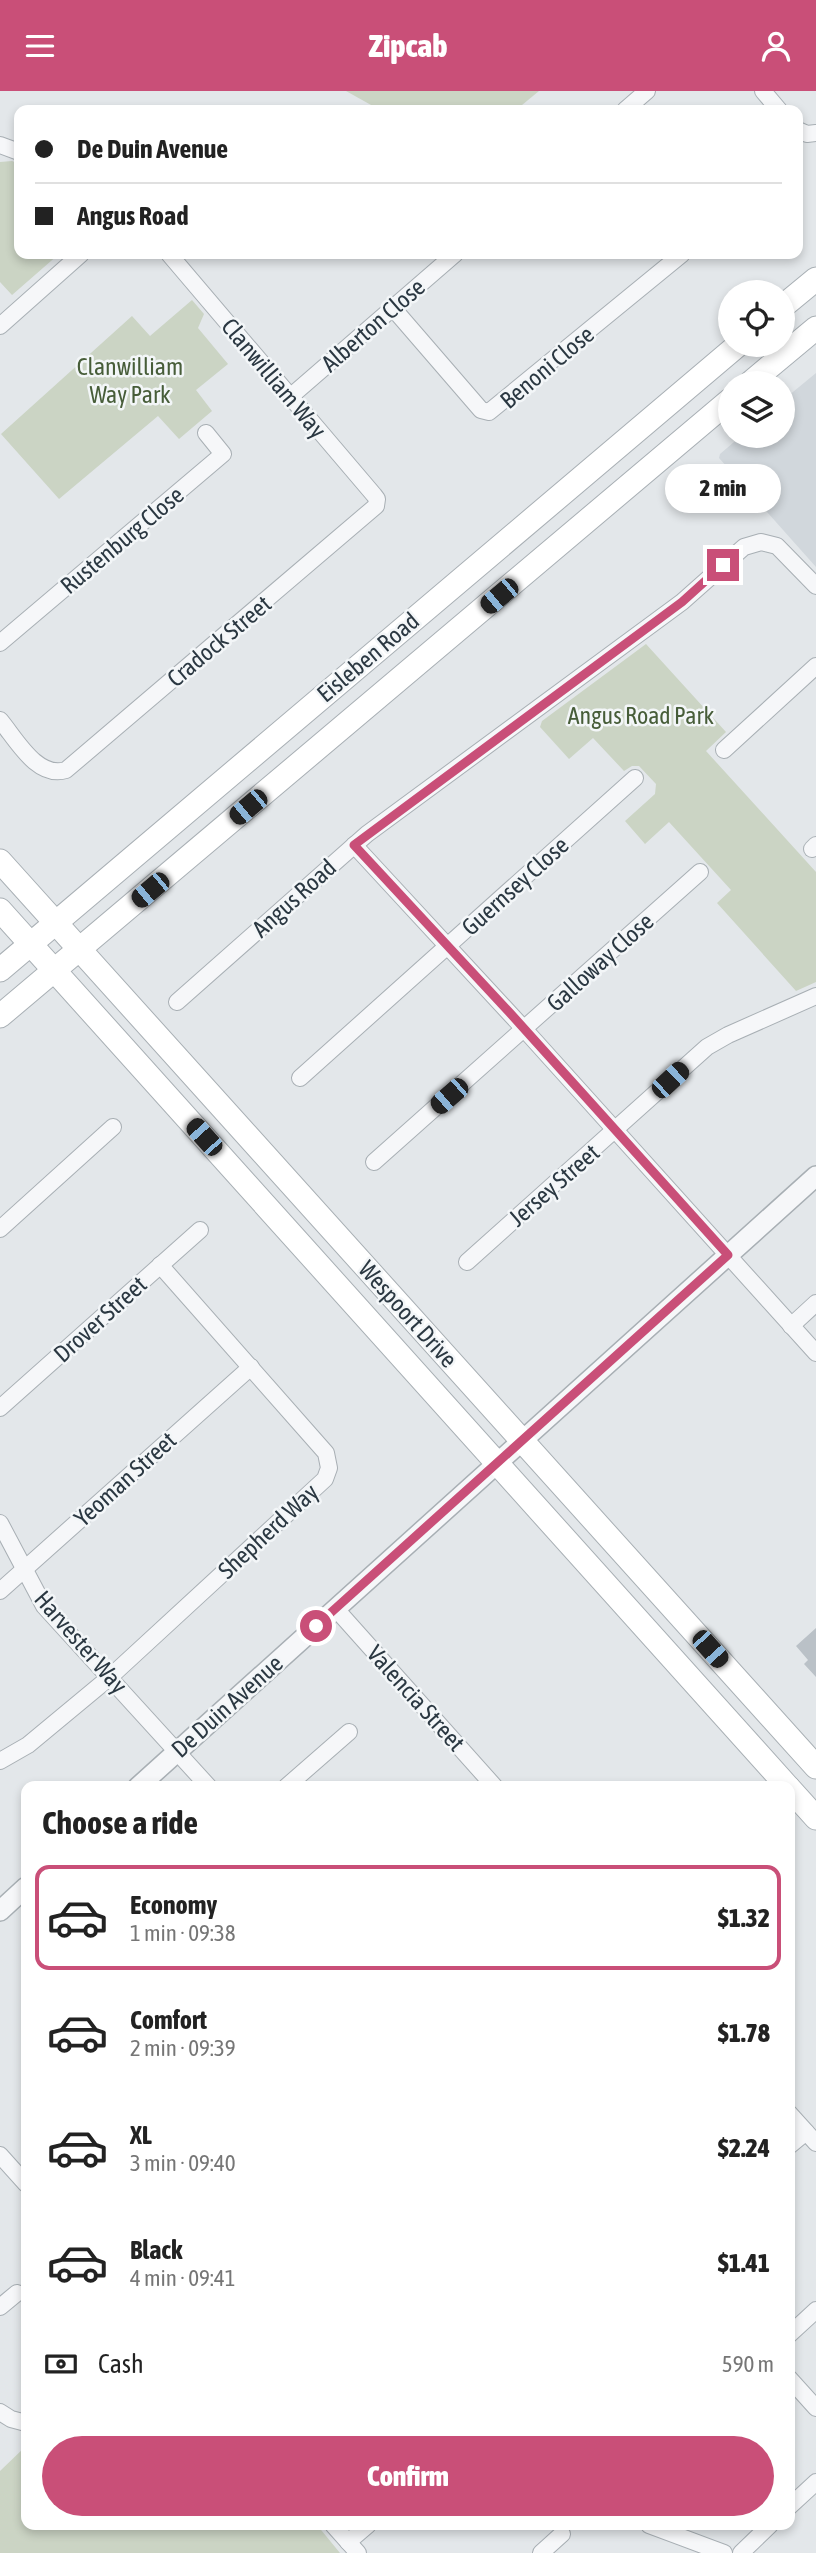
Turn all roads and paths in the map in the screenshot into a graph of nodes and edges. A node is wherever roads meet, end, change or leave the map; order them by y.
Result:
1 (648, 91) edge
2 (763, 91) edge
3 (631, 105) edge
4 (775, 105) edge
5 (75, 259) edge
6 (173, 259) edge
7 (449, 259) edge
8 (676, 259) edge
9 (816, 279) edge
10 (795, 296) edge
11 (392, 307) junction
12 (0, 326) edge
13 (816, 328) edge
14 (724, 357) edge
15 (764, 371) edge
16 (290, 397) junction
17 (718, 410) edge
18 (206, 433) dead end
19 (377, 503) joint
20 (816, 586) edge
21 (0, 643) edge
22 (816, 666) edge
23 (0, 720) edge
24 (724, 750) dead end
25 (635, 778) dead end
26 (354, 845) junction
27 (0, 861) edge
28 (700, 872) dead end
29 (0, 910) edge
30 (55, 923) junction
31 (31, 944) junction
32 (449, 946) junction
33 (80, 949) junction
34 (0, 970) edge
35 (55, 971) junction
36 (816, 996) edge
37 (177, 1002) dead end
38 (0, 1016) edge
39 (525, 1030) junction
40 (300, 1078) dead end
41 (113, 1127) dead end
42 (615, 1131) junction
43 (374, 1163) dead end
44 (816, 1176) edge
45 (0, 1229) edge
46 (201, 1230) dead end
47 (728, 1255) junction
48 (467, 1262) dead end
49 (160, 1265) junction
50 (816, 1303) edge
51 (791, 1326) junction
52 (816, 1353) edge
53 (251, 1367) junction
54 (0, 1408) edge
55 (522, 1440) junction
56 (497, 1462) junction
57 (0, 1523) edge
58 (24, 1570) junction
59 (0, 1591) edge
60 (336, 1609) junction
61 (110, 1677) junction
62 (349, 1732) dead end
63 (177, 1751) junction
64 (0, 1762) edge
65 (816, 1766) edge
66 (144, 1781) edge
67 (204, 1781) edge
68 (293, 1781) edge
69 (490, 1781) edge
70 (784, 1781) edge
71 (795, 1794) edge
72 (816, 1818) edge
73 (21, 1897) edge
74 (0, 1911) edge
75 (795, 2120) edge
76 (811, 2137) edge
77 (0, 2155) edge
78 (21, 2178) edge
79 (17, 2293) dead end
80 (0, 2307) edge
81 (816, 2310) edge
82 (795, 2329) edge
83 (795, 2385) edge
84 (816, 2408) edge
85 (0, 2412) edge
86 (21, 2422) edge
87 (816, 2482) edge
88 (795, 2501) edge
89 (338, 2530) edge
90 (365, 2530) edge
91 (662, 2530) edge
92 (764, 2530) edge
93 (562, 2534) dead end
94 (353, 2547) edge
95 (541, 2553) edge
96 (724, 2553) edge
97 (741, 2553) edge

1 - 3 street
2 - 4 street
5 - 12 street
6 - 16 street, Clanwilliam Way
7 - 11 street, Alberton Close
8 - 11 street, Benoni Close
9 - 10 main road
11 - 16 street, Alberton Close
13 - 15 main road
14 - 30 main road, Eisleben Road
16 - 19 street, Clanwilliam Way
17 - 33 main road, Eisleben Road
18 - 21 street, Rustenburg Close
19 - 23 street, Cradock Street
20 - 26 street, Angus Road
22 - 24 street
25 - 32 street, Guernsey Close
26 - 32 street
26 - 37 street, Angus Road
27 - 30 main road, Wespoort Drive
28 - 39 street, Galloway Close
29 - 31 main road, Wespoort Drive
30 - 31 main road, Eisleben Road
30 - 33 main road, Wespoort Drive
31 - 34 main road, Eisleben Road
31 - 35 main road, Wespoort Drive
32 - 39 street
32 - 40 street, Guernsey Close
33 - 35 main road, Eisleben Road
33 - 55 main road, Wespoort Drive
35 - 38 main road, Eisleben Road
35 - 56 main road, Wespoort Drive
36 - 42 street, Jersey Street
39 - 42 street
39 - 43 street, Galloway Close
41 - 45 street
42 - 47 street
42 - 48 street, Jersey Street
44 - 47 street, De Duin Avenue
46 - 49 street, Drover Street
47 - 51 street
47 - 55 street, De Duin Avenue
49 - 53 street, Shepherd Way
49 - 54 street, Drover Street
50 - 51 street
51 - 52 street
53 - 58 street, Yeoman Street
53 - 61 street, Shepherd Way
55 - 56 street, De Duin Avenue
55 - 65 main road, Wespoort Drive
56 - 60 street, De Duin Avenue
56 - 70 main road, Wespoort Drive
57 - 58 street, Harvester Way
58 - 59 street, Yeoman Street
58 - 61 street, Harvester Way
60 - 63 street, De Duin Avenue
60 - 69 street, Valencia Street
61 - 63 street, Harvester Way
61 - 64 street, Shepherd Way
62 - 68 street
63 - 66 street, De Duin Avenue
63 - 67 street, Harvester Way
71 - 72 main road, Wespoort Drive
73 - 74 street
75 - 76 street
77 - 78 street
79 - 80 street
81 - 82 street
83 - 84 street
85 - 86 street
87 - 88 street
89 - 94 street
90 - 94 street
91 - 96 street
92 - 97 street
93 - 95 street

